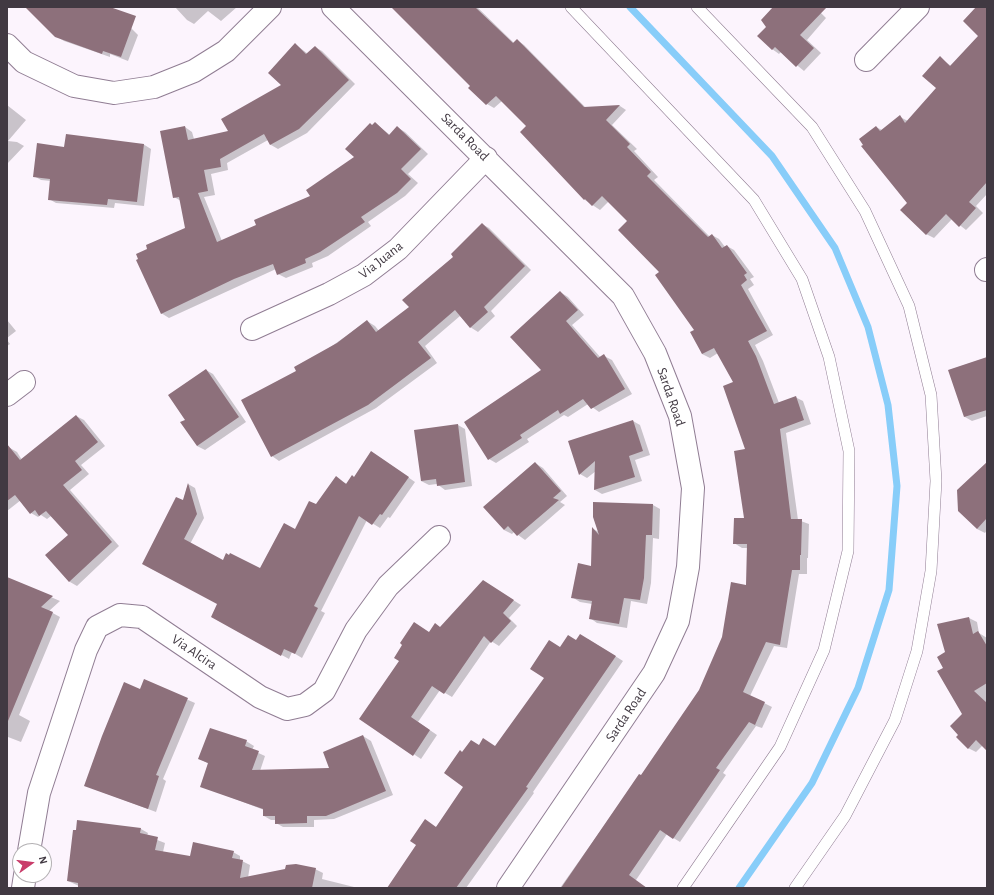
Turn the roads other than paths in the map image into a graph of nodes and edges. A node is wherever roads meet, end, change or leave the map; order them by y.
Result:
1 (270, 7) edge
2 (333, 7) edge
3 (571, 7) edge
4 (697, 7) edge
5 (918, 7) edge
6 (7, 45) edge
7 (866, 60) dead end
8 (486, 158) junction
9 (252, 329) dead end
10 (24, 382) dead end
11 (7, 396) edge
12 (439, 537) dead end
13 (30, 843) edge
14 (508, 888) edge
15 (684, 888) edge
16 (795, 888) edge

1 - 6 street
2 - 8 street, Sarda Road
3 - 15 lane
4 - 16 lane
5 - 7 street
8 - 9 street, Via Juana
8 - 14 street, Sarda Road
10 - 11 street
12 - 13 street, Via Alcira

